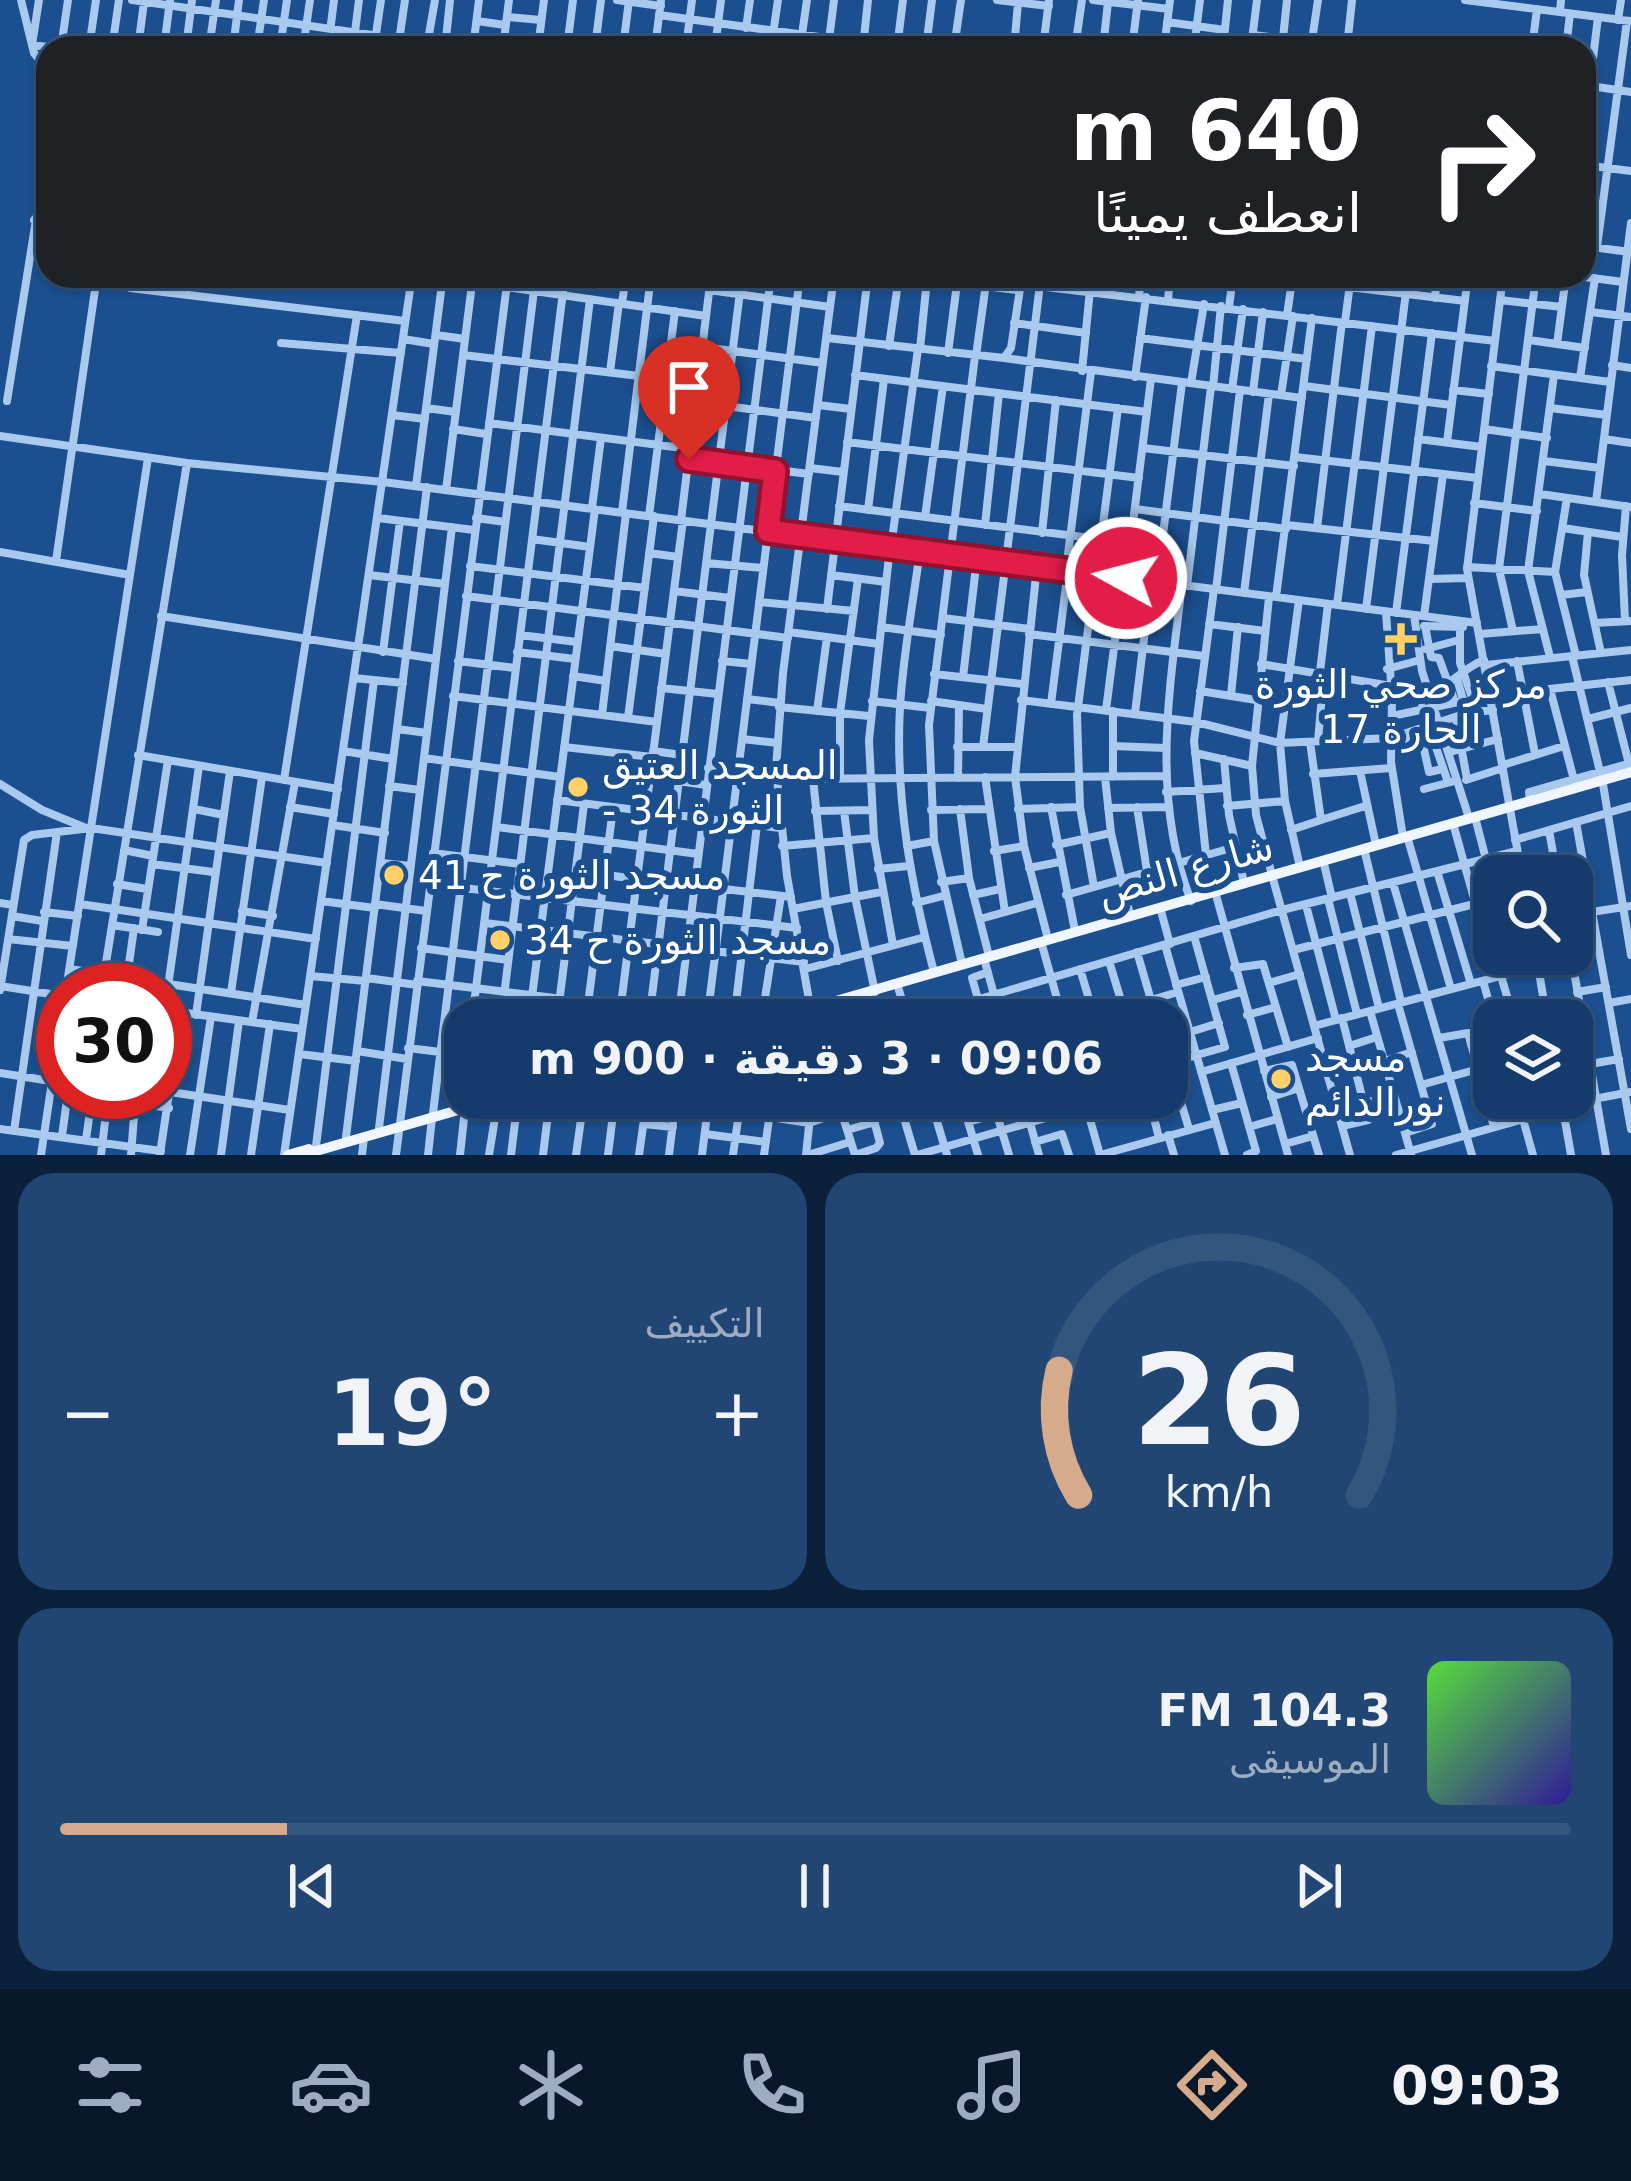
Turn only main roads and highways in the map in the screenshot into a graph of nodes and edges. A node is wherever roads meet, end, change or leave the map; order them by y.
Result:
1 (1631, 769) edge
2 (1602, 779) junction
3 (1511, 808) junction
4 (1473, 819) junction
5 (1406, 838) junction
6 (1363, 851) junction
7 (1272, 877) junction
8 (1191, 900) junction
9 (1045, 942) junction
10 (978, 964) junction
11 (876, 991) junction
12 (852, 999) edge
13 (444, 1113) edge
14 (400, 1125) junction
15 (334, 1150) edge
16 (286, 1155) edge
17 (302, 1155) edge

1 - 2 main road, شارع النص
2 - 3 main road, شارع النص
2 - 3 main road, شارع النص
3 - 4 main road, شارع النص
4 - 5 main road, شارع النص
4 - 5 main road, شارع النص
5 - 6 main road, شارع النص
6 - 7 main road, شارع النص
6 - 7 main road, شارع النص
7 - 8 main road, شارع النص
7 - 8 main road, شارع النص
8 - 9 main road, شارع النص
8 - 9 main road, شارع النص
9 - 10 main road, شارع النص
10 - 11 main road, شارع النص
10 - 11 main road, شارع النص
11 - 12 main road, شارع النص
13 - 14 main road
14 - 15 main road
14 - 16 main road
15 - 17 main road

